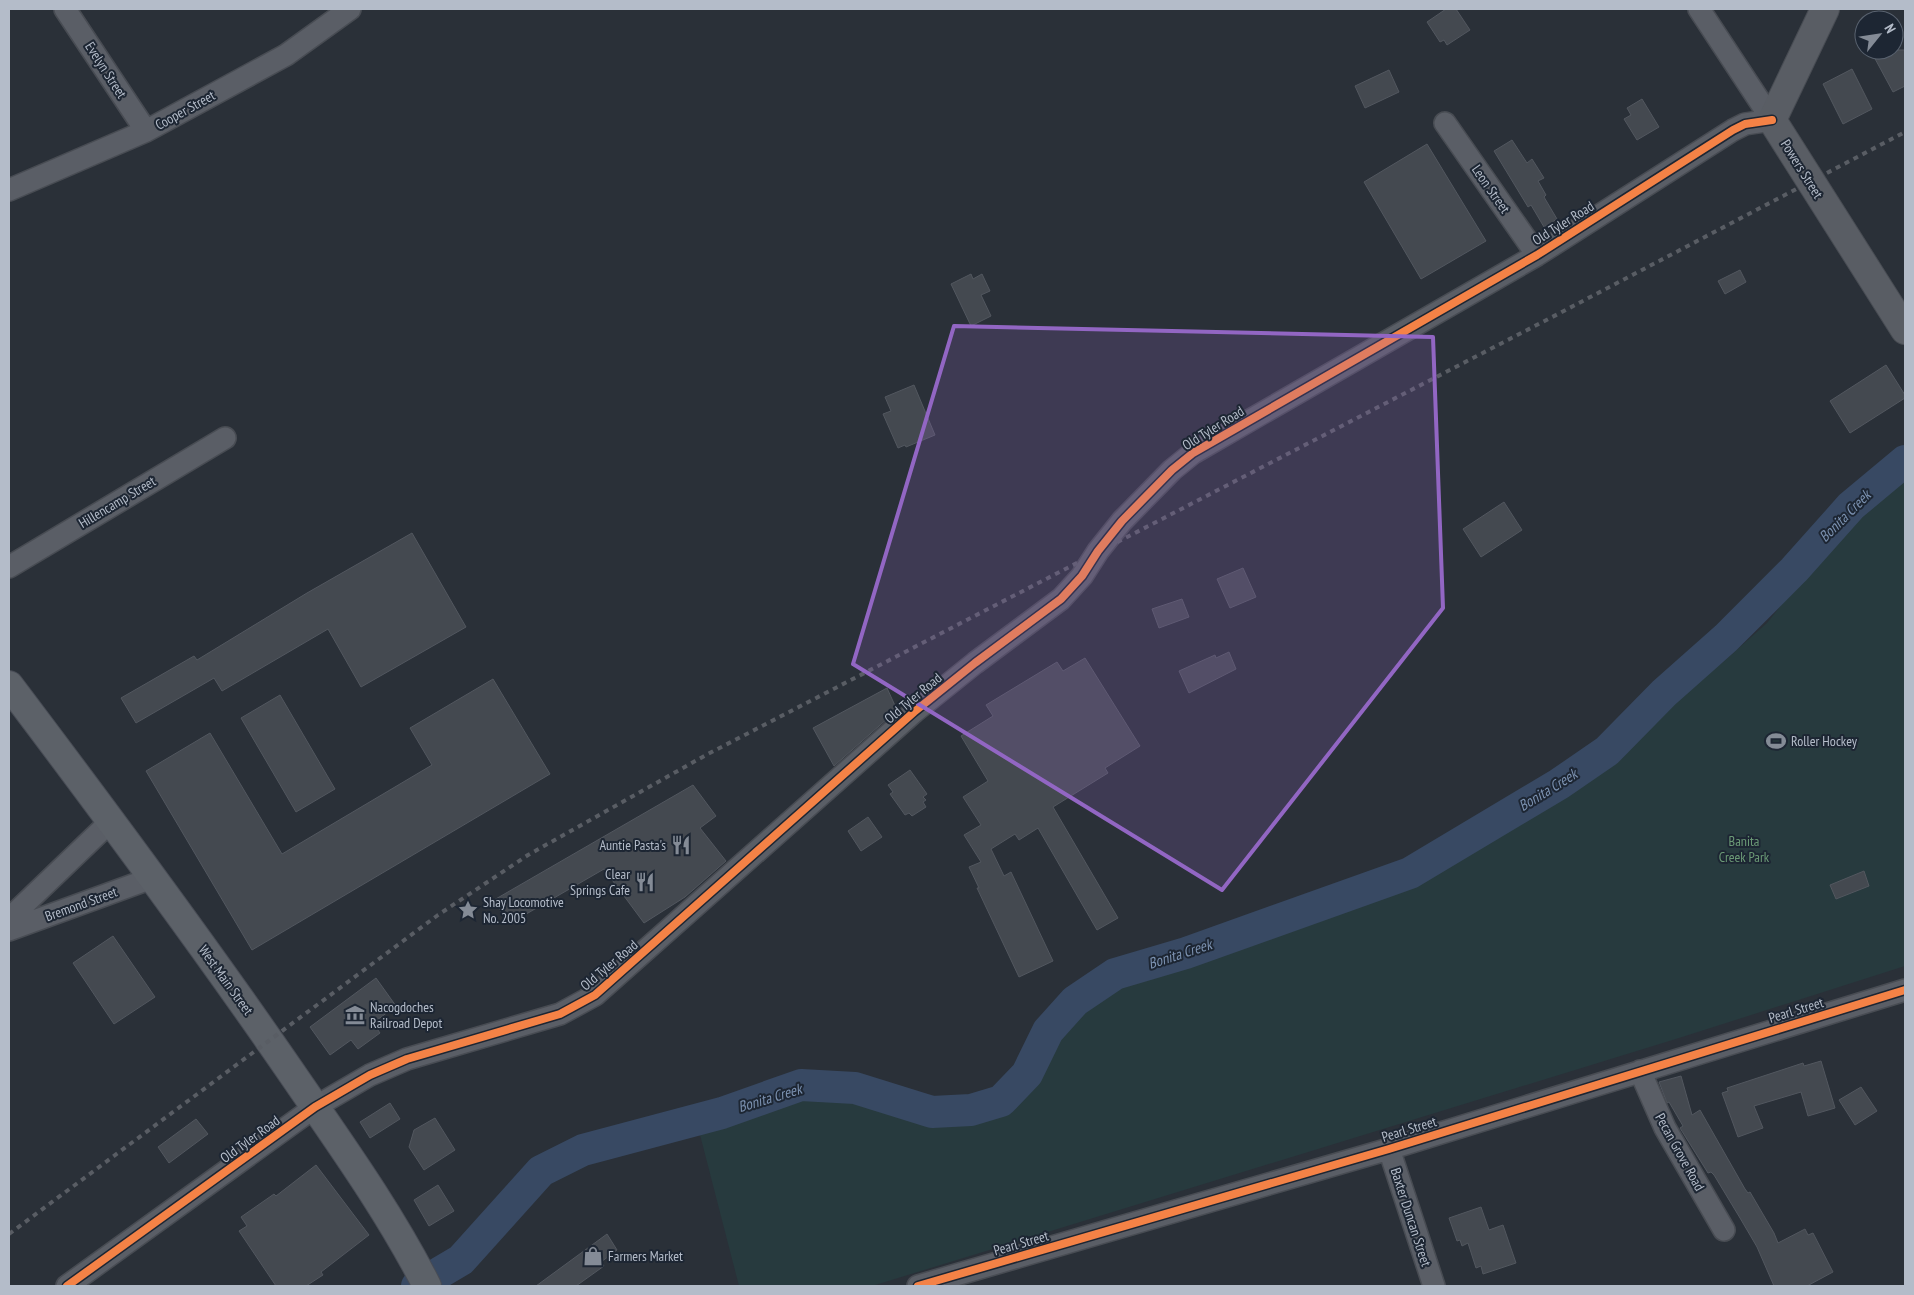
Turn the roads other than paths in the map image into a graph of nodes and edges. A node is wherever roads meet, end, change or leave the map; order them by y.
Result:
1 (65, 9) edge
2 (350, 9) edge
3 (1700, 9) edge
4 (1825, 9) edge
5 (1772, 120) junction
6 (1445, 123) dead end
7 (146, 131) junction
8 (9, 190) edge
9 (1537, 255) junction
10 (1905, 330) edge
11 (225, 438) dead end
12 (9, 567) edge
13 (9, 684) edge
14 (111, 821) junction
15 (152, 878) junction
16 (9, 919) edge
17 (9, 930) edge
18 (1905, 990) edge
19 (1640, 1071) junction
20 (315, 1108) junction
21 (1389, 1149) junction
22 (1724, 1230) dead end
23 (67, 1286) edge
24 (427, 1286) edge
25 (918, 1286) edge
26 (1434, 1286) edge

1 - 7 street, Evelyn Street
2 - 7 street, Cooper Street
3 - 5 street, Powers Street
4 - 5 street
5 - 9 street, Old Tyler Road
5 - 10 street, Powers Street
6 - 9 street, Leon Street
7 - 8 street, Cooper Street
9 - 20 street, Old Tyler Road
11 - 12 street, Hillencamp Street
13 - 14 main road, West Main Street
14 - 15 main road, West Main Street
14 - 16 street, Bremond Street
15 - 17 street, Bremond Street
15 - 20 main road, West Main Street
18 - 19 street, Pearl Street
19 - 21 street, Pearl Street
19 - 22 street, Pecan Grove Road
20 - 23 street, Old Tyler Road
20 - 24 main road, West Main Street
21 - 25 street, Pearl Street
21 - 26 street, Baxter Duncan Street

